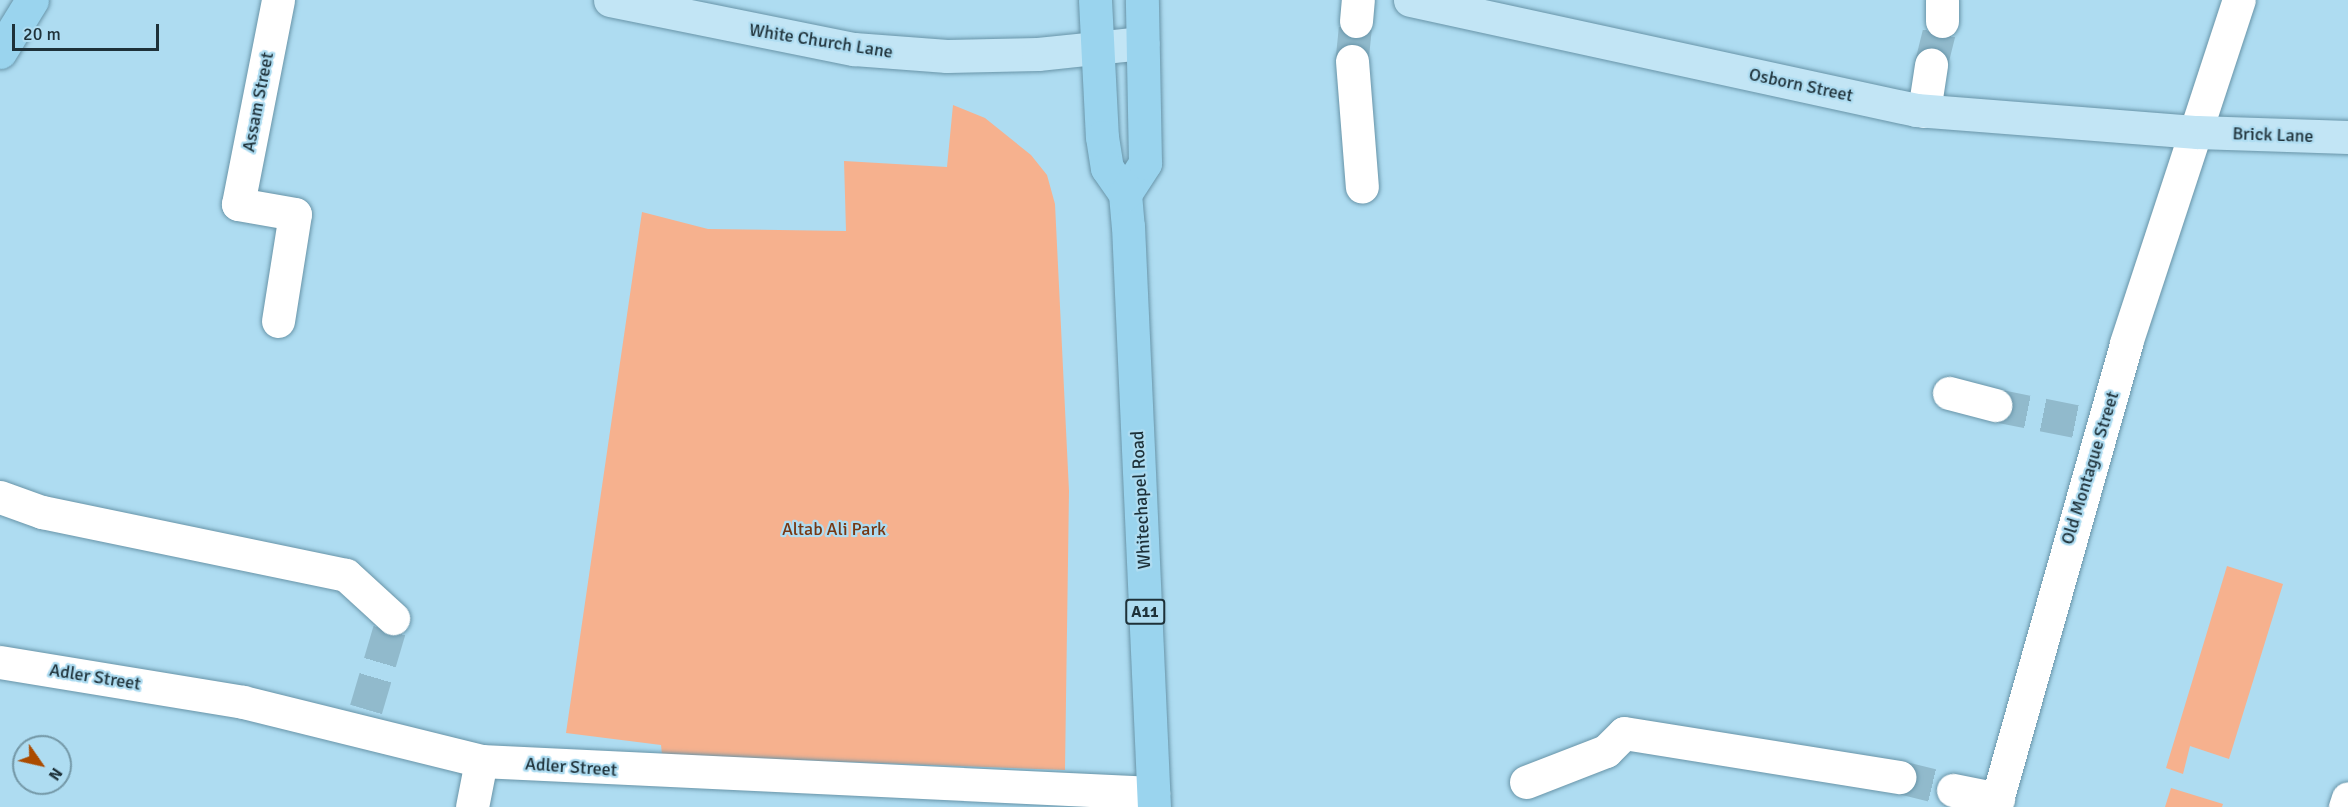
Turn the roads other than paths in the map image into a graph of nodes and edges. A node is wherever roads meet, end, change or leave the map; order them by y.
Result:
1 (32, 0) edge
2 (278, 0) edge
3 (610, 0) edge
4 (1095, 0) edge
5 (1142, 0) edge
6 (1410, 0) edge
7 (2239, 0) edge
8 (1142, 43) junction
9 (1096, 46) junction
10 (0, 52) edge
11 (1352, 61) tunnel mouth
12 (1931, 65) tunnel mouth
13 (1924, 111) junction
14 (2197, 132) junction
15 (2348, 137) edge
16 (1362, 187) dead end
17 (1125, 194) junction
18 (278, 321) dead end
19 (1949, 393) dead end
20 (1995, 405) tunnel mouth
21 (0, 497) edge
22 (393, 618) dead end
23 (0, 662) edge
24 (366, 709) dead end
25 (321, 723) junction
26 (481, 761) junction
27 (1900, 777) tunnel mouth
28 (1526, 782) dead end
29 (1953, 790) tunnel mouth
30 (2348, 798) edge
31 (1153, 800) edge
32 (1997, 803) edge
33 (472, 807) edge
34 (2345, 807) edge

1 - 10 highway
2 - 18 street, Assam Street
3 - 9 main road, White Church Lane
4 - 9 highway
5 - 8 highway
6 - 13 main road, Osborn Street
7 - 14 street, Old Montague Street
8 - 9 main road, White Church Lane
8 - 17 highway
9 - 17 highway
11 - 16 street
12 - 13 street
13 - 14 main road, Osborn Street
14 - 15 main road, Brick Lane
14 - 32 street, Old Montague Street
17 - 31 highway, Whitechapel Road / A11
19 - 20 street
21 - 22 street
23 - 25 street, Adler Street
24 - 25 street
25 - 26 street, Adler Street
26 - 31 street, Adler Street
26 - 33 street
27 - 28 street
29 - 32 street
30 - 34 street

